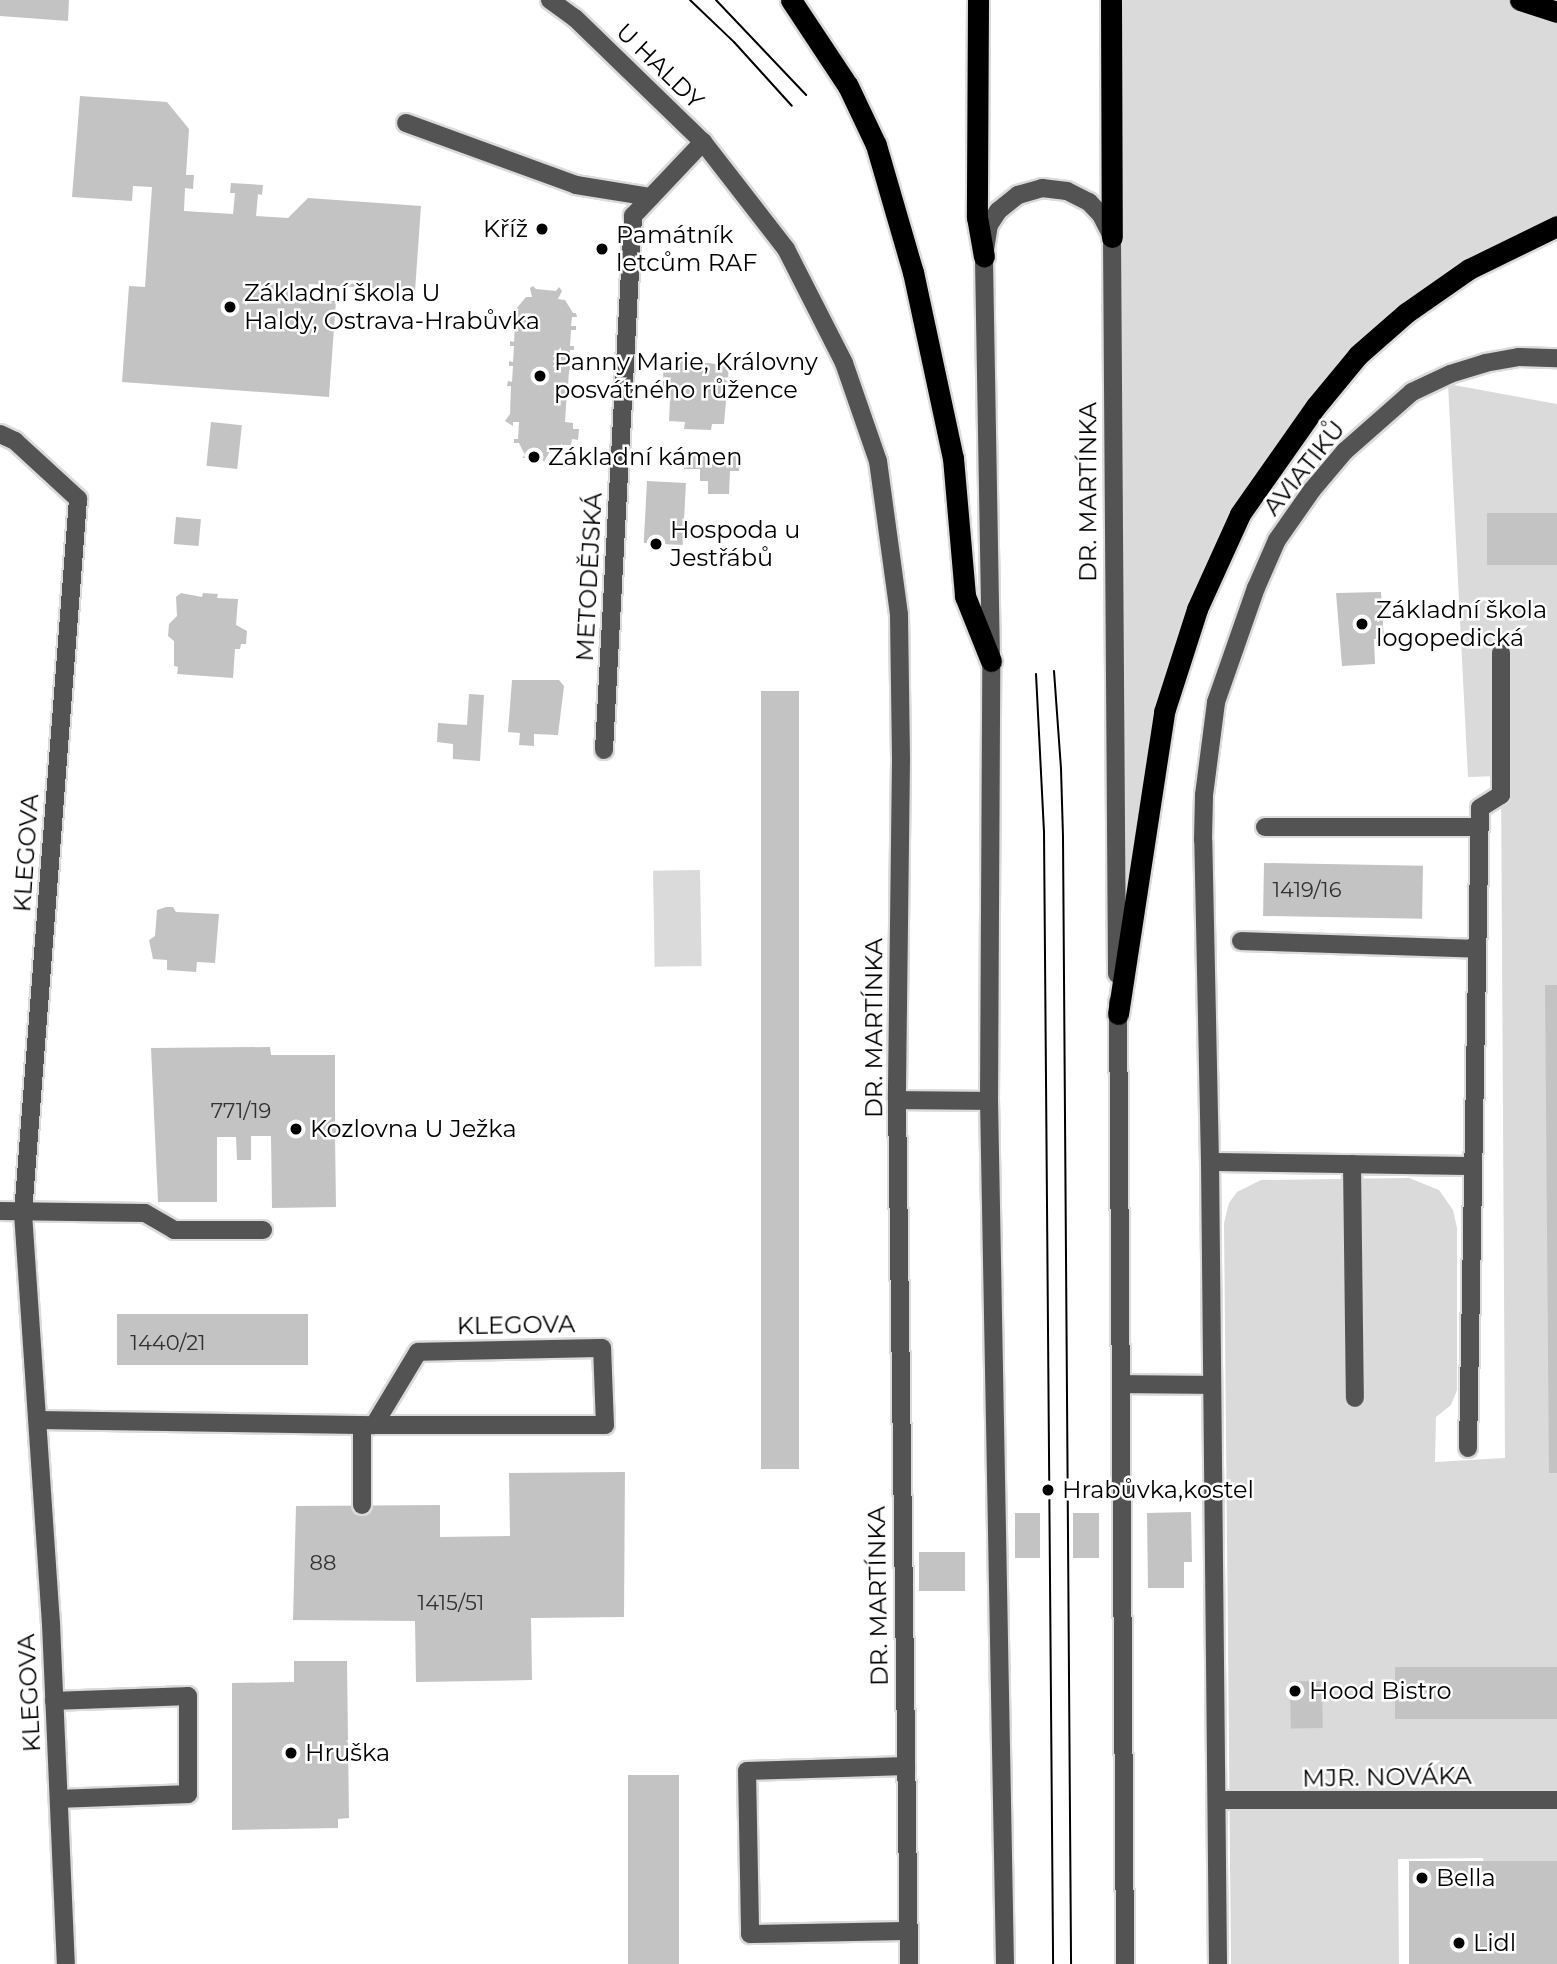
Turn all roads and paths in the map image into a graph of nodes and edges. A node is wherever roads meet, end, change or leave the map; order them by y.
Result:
1 (550, 0) edge
2 (791, 0) edge
3 (978, 0) edge
4 (1520, 0) edge
5 (1111, 9) edge
6 (1557, 12) edge
7 (406, 124) dead end
8 (703, 142) junction
9 (651, 197) junction
10 (1557, 226) edge
11 (1112, 237) junction
12 (984, 256) junction
13 (1557, 358) edge
14 (0, 434) edge
15 (1501, 653) dead end
16 (991, 660) junction
17 (604, 750) dead end
18 (1265, 827) dead end
19 (1480, 827) junction
20 (1241, 941) dead end
21 (1477, 949) junction
22 (1118, 1014) junction
23 (897, 1100) junction
24 (989, 1101) junction
25 (1210, 1162) junction
26 (1352, 1164) junction
27 (1473, 1166) junction
28 (0, 1211) edge
29 (23, 1213) junction
30 (263, 1230) dead end
31 (1121, 1384) junction
32 (1212, 1385) junction
33 (1355, 1398) dead end
34 (38, 1420) junction
35 (368, 1425) junction
36 (1468, 1448) dead end
37 (362, 1505) dead end
38 (54, 1701) junction
39 (905, 1766) junction
40 (59, 1799) junction
41 (1557, 1800) edge
42 (1217, 1801) junction
43 (908, 1931) junction
44 (66, 1964) edge
45 (909, 1964) edge
46 (1005, 1964) edge
47 (1125, 1964) edge
48 (1218, 1964) edge

1 - 8 street, U HALDY
2 - 16 highway
3 - 12 highway
4 - 6 highway
5 - 11 highway
7 - 9 street
8 - 9 street, METODĚJSKÁ
8 - 23 street, DR. MARTÍNKA
9 - 17 street, METODĚJSKÁ
10 - 22 highway
11 - 12 street
11 - 22 street, DR. MARTÍNKA
12 - 16 street
13 - 25 street, AVIATIKŮ
14 - 29 street, KLEGOVA
15 - 19 street
16 - 24 street
18 - 19 street
19 - 21 street
20 - 21 street
21 - 27 street
22 - 31 street, DR. MARTÍNKA
23 - 24 street
23 - 39 street, DR. MARTÍNKA
24 - 46 street
25 - 26 street
25 - 32 street, AVIATIKŮ
26 - 27 street
26 - 33 street
27 - 36 street
28 - 29 street
29 - 30 street
29 - 34 street, KLEGOVA
31 - 32 street
31 - 47 street, DR. MARTÍNKA
32 - 42 street, AVIATIKŮ
34 - 35 street, KLEGOVA
34 - 38 street, KLEGOVA
35 - 35 street, KLEGOVA
35 - 37 street
38 - 40 street, KLEGOVA
38 - 40 street
39 - 43 street, DR. MARTÍNKA
39 - 43 street
40 - 44 street, KLEGOVA
41 - 42 street, MJR. NOVÁKA
42 - 48 street, AVIATIKŮ
43 - 45 street, DR. MARTÍNKA

